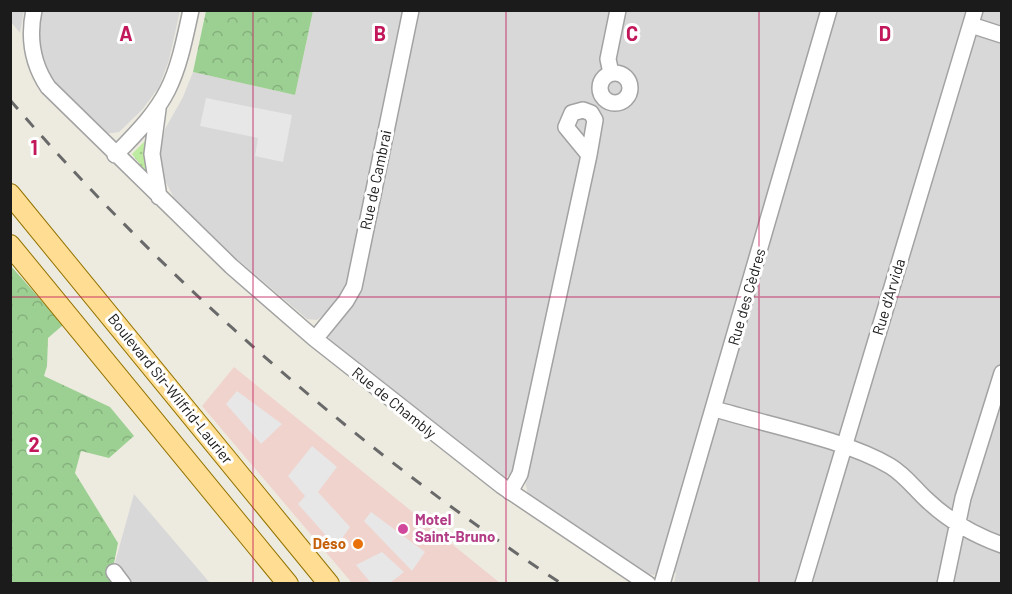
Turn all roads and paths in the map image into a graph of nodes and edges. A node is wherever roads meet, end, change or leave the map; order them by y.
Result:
1 (34, 10) edge
2 (191, 10) edge
3 (411, 10) edge
4 (618, 10) edge
5 (830, 10) edge
6 (973, 18) edge
7 (1002, 35) edge
8 (611, 73) dead end
9 (158, 109) junction
10 (116, 155) junction
11 (589, 155) dead end
12 (10, 194) edge
13 (159, 197) junction
14 (10, 245) edge
15 (315, 339) junction
16 (1002, 373) edge
17 (715, 409) junction
18 (844, 447) junction
19 (510, 492) junction
20 (958, 524) junction
21 (1002, 545) edge
22 (288, 584) edge
23 (329, 584) edge
24 (648, 584) edge
25 (662, 584) edge
26 (803, 584) edge
27 (945, 584) edge

1 - 10 street, Rue de Chambly
2 - 9 street
3 - 15 street, Rue de Cambrai
4 - 8 street
5 - 17 street, Rue des Cèdres
6 - 7 street
6 - 18 street, Rue d'Arvida
9 - 10 street
9 - 13 street
10 - 13 street, Rue de Chambly
11 - 19 street
12 - 23 main road, Boulevard Sir-Wilfrid-Laurier
13 - 15 street, Rue de Chambly
14 - 22 main road
15 - 19 street, Rue de Chambly
16 - 20 street
17 - 18 street
17 - 25 street, Rue des Cèdres
18 - 20 street
18 - 26 street, Rue d'Arvida
19 - 24 street, Rue de Chambly
20 - 21 street
20 - 27 street

